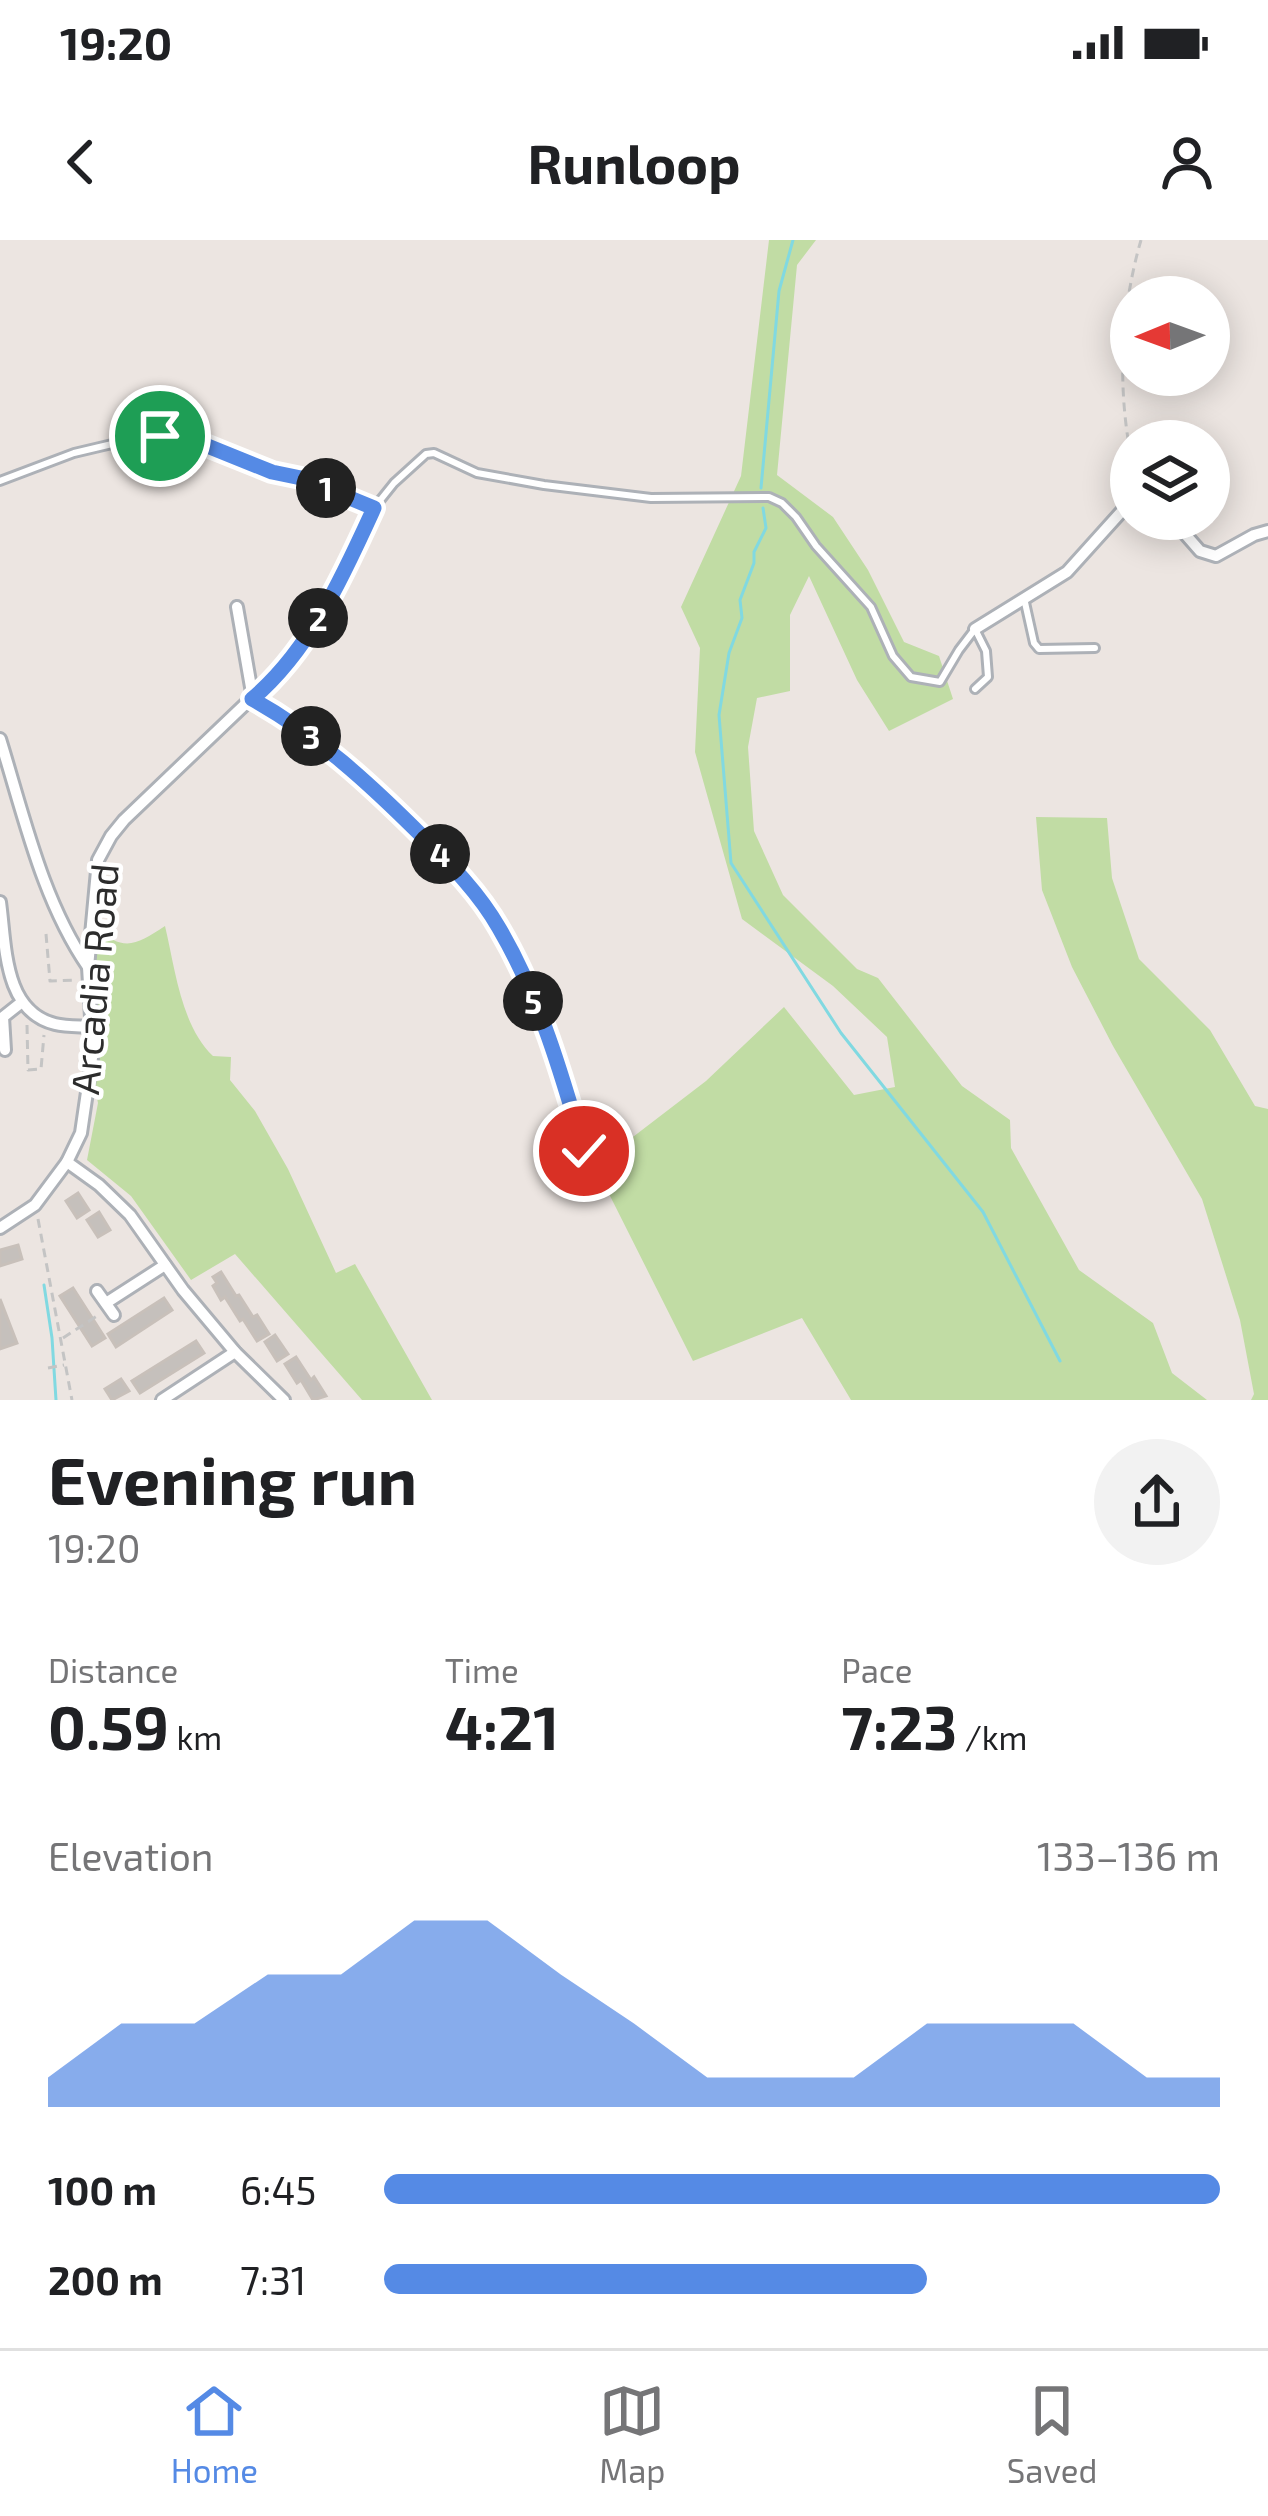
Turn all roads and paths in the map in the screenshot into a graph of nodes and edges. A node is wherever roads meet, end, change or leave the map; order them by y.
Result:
1 (1141, 240) edge
2 (1126, 420) edge
3 (0, 481) edge
4 (374, 508) junction
5 (1110, 524) edge
6 (1268, 532) edge
7 (1190, 540) edge
8 (1024, 598) junction
9 (237, 607) dead end
10 (975, 629) junction
11 (1095, 648) dead end
12 (975, 689) dead end
13 (253, 698) junction
14 (0, 739) edge
15 (0, 902) edge
16 (46, 934) dead end
17 (88, 973) junction
18 (26, 1007) junction
19 (46, 1021) junction
20 (93, 1027) junction
21 (3, 1043) edge
22 (67, 1162) junction
23 (588, 1163) dead end
24 (34, 1205) junction
25 (0, 1228) edge
26 (165, 1265) junction
27 (97, 1291) dead end
28 (106, 1303) junction
29 (114, 1316) dead end
30 (61, 1339) junction
31 (235, 1352) junction
32 (66, 1365) junction
33 (52, 1367) dead end
34 (72, 1400) edge
35 (162, 1400) edge
36 (284, 1400) edge

1 - 2 path
3 - 4 lane
4 - 10 lane
4 - 13 street, Arcadia Road
5 - 8 street
6 - 7 street
8 - 10 street
8 - 11 lane
9 - 13 street
10 - 12 lane
13 - 17 street, Arcadia Road
13 - 23 path
14 - 17 street
15 - 18 street
16 - 17 path
17 - 20 street, Arcadia Road
18 - 19 street
18 - 19 path
18 - 21 street
19 - 20 street
20 - 22 street, Arcadia Road
22 - 24 street, Arcadia Road
22 - 26 street
24 - 25 street, Arcadia Road
24 - 30 path
26 - 28 street
26 - 31 street
27 - 28 street
28 - 29 street
28 - 30 path
30 - 32 path
31 - 35 street
31 - 36 street
32 - 33 path
32 - 34 path

